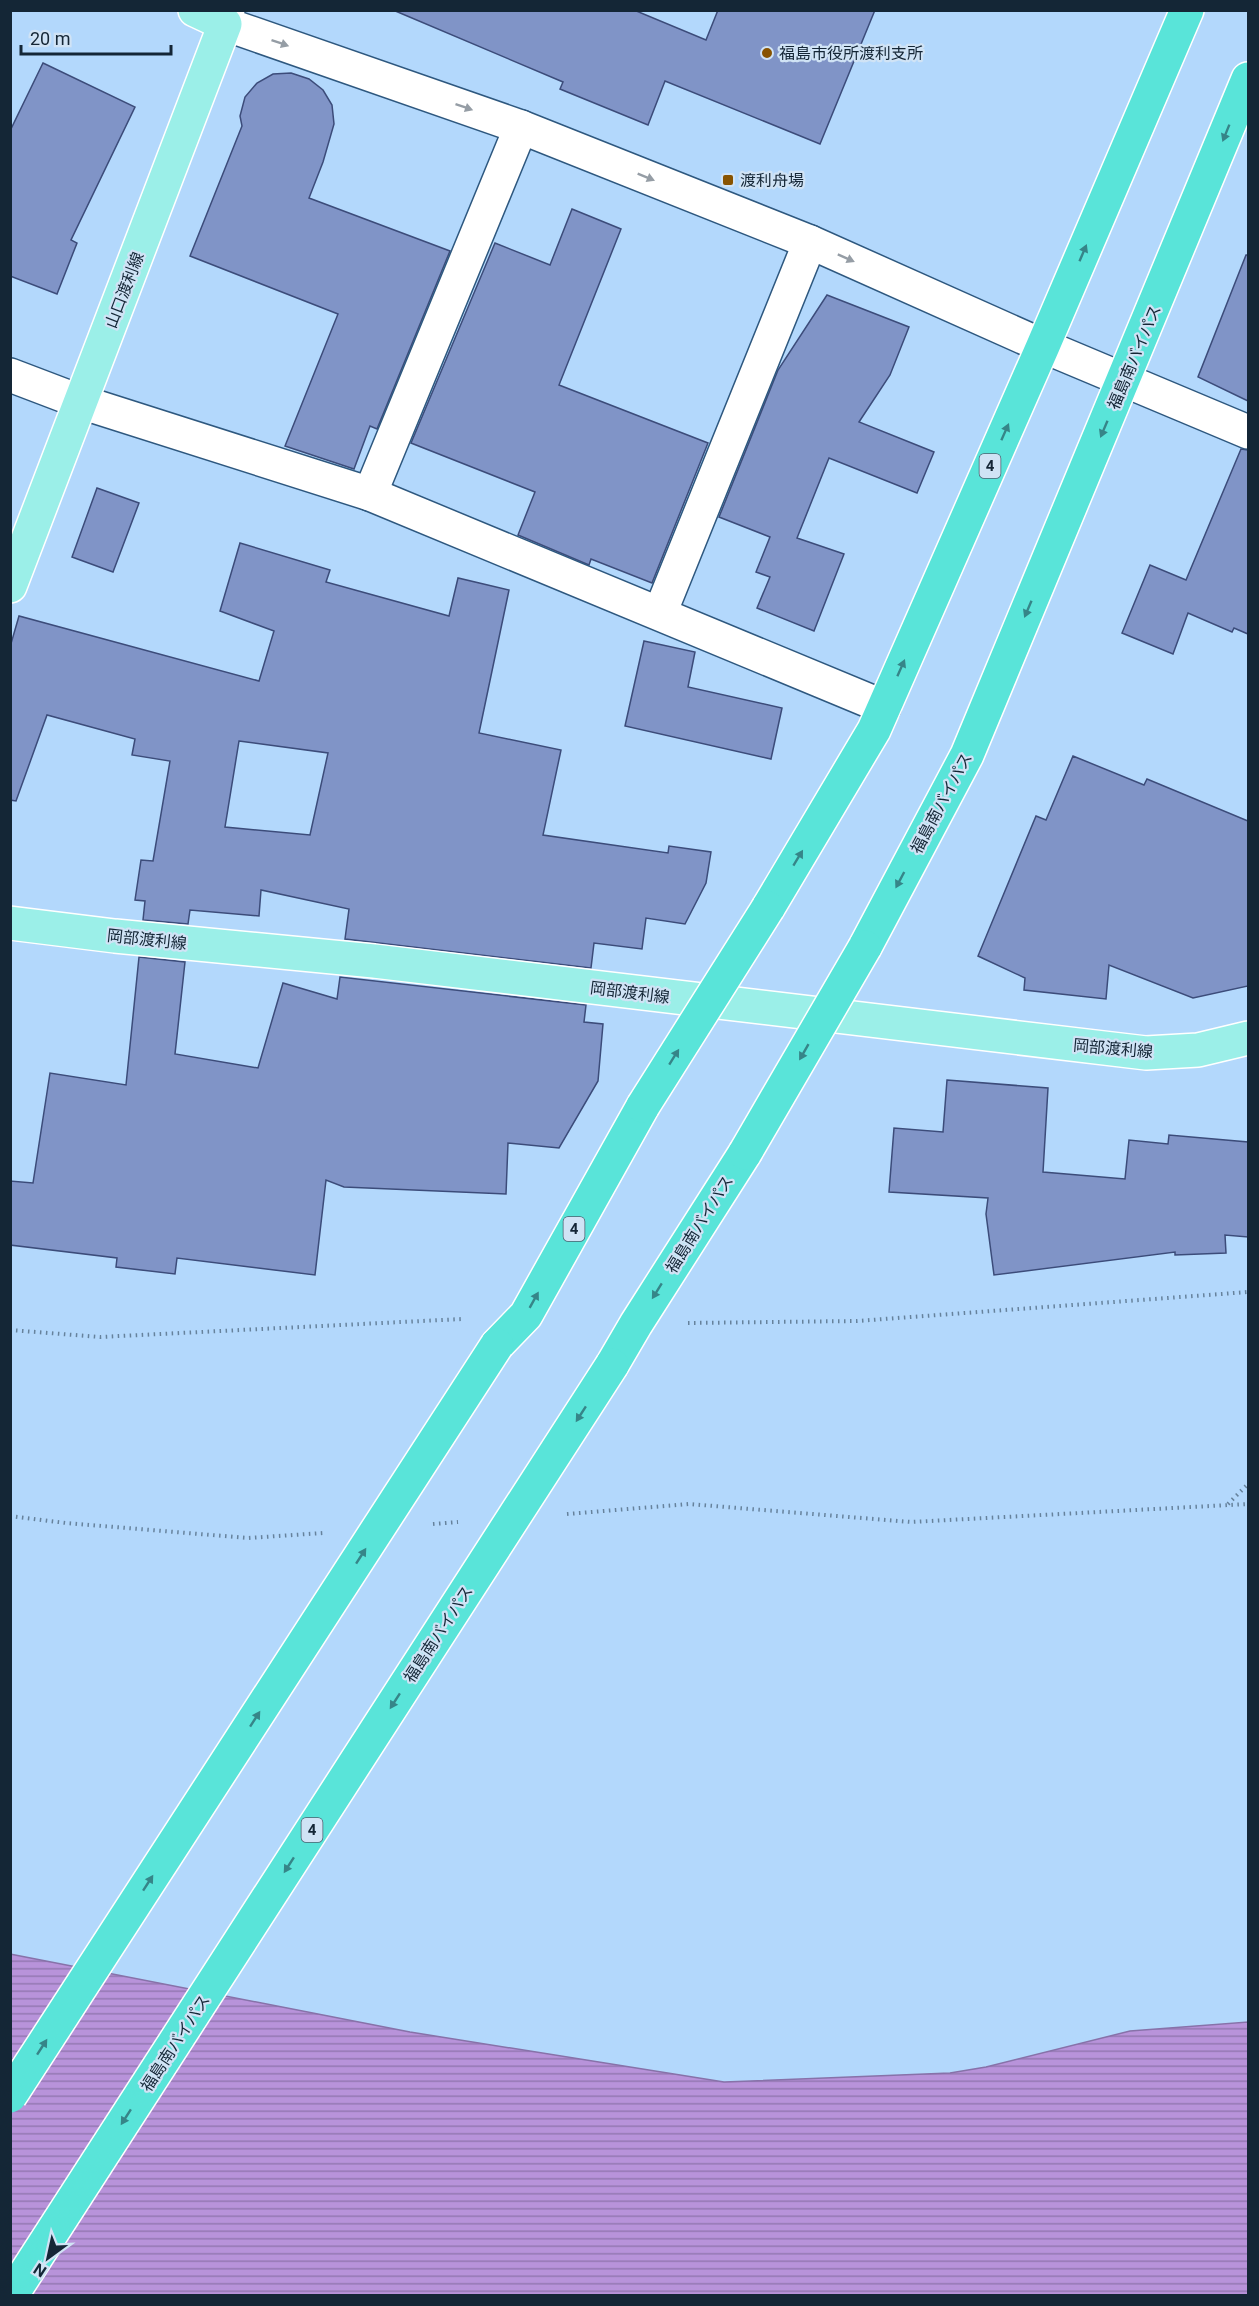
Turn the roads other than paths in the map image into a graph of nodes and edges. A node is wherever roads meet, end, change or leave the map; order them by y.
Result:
1 (195, 10) edge
2 (1187, 10) edge
3 (226, 17) edge
4 (1248, 79) edge
5 (521, 127) junction
6 (810, 242) junction
7 (1043, 346) junction
8 (10, 375) edge
9 (1124, 380) junction
10 (81, 402) junction
11 (1243, 426) edge
12 (370, 494) junction
13 (10, 586) edge
14 (660, 613) junction
15 (884, 707) junction
16 (10, 923) edge
17 (1248, 1038) edge
18 (10, 2096) edge
19 (11, 2295) edge

1 - 3 main road
7 -> 2 highway, 4
3 -> 5 street
3 - 10 main road, 山口渡利線
4 -> 9 highway, 福島南バイパス / 4
5 -> 6 street
5 - 12 street
6 -> 7 street
6 - 14 street
7 - 9 street
15 -> 7 highway, 4
8 - 10 street
9 - 11 street
9 -> 19 highway, 福島南バイパス / 4, bridge
10 - 12 street
10 - 13 main road, 山口渡利線
12 - 14 street
14 - 15 street
18 -> 15 highway, 4, bridge
16 - 17 main road, 岡部渡利線

